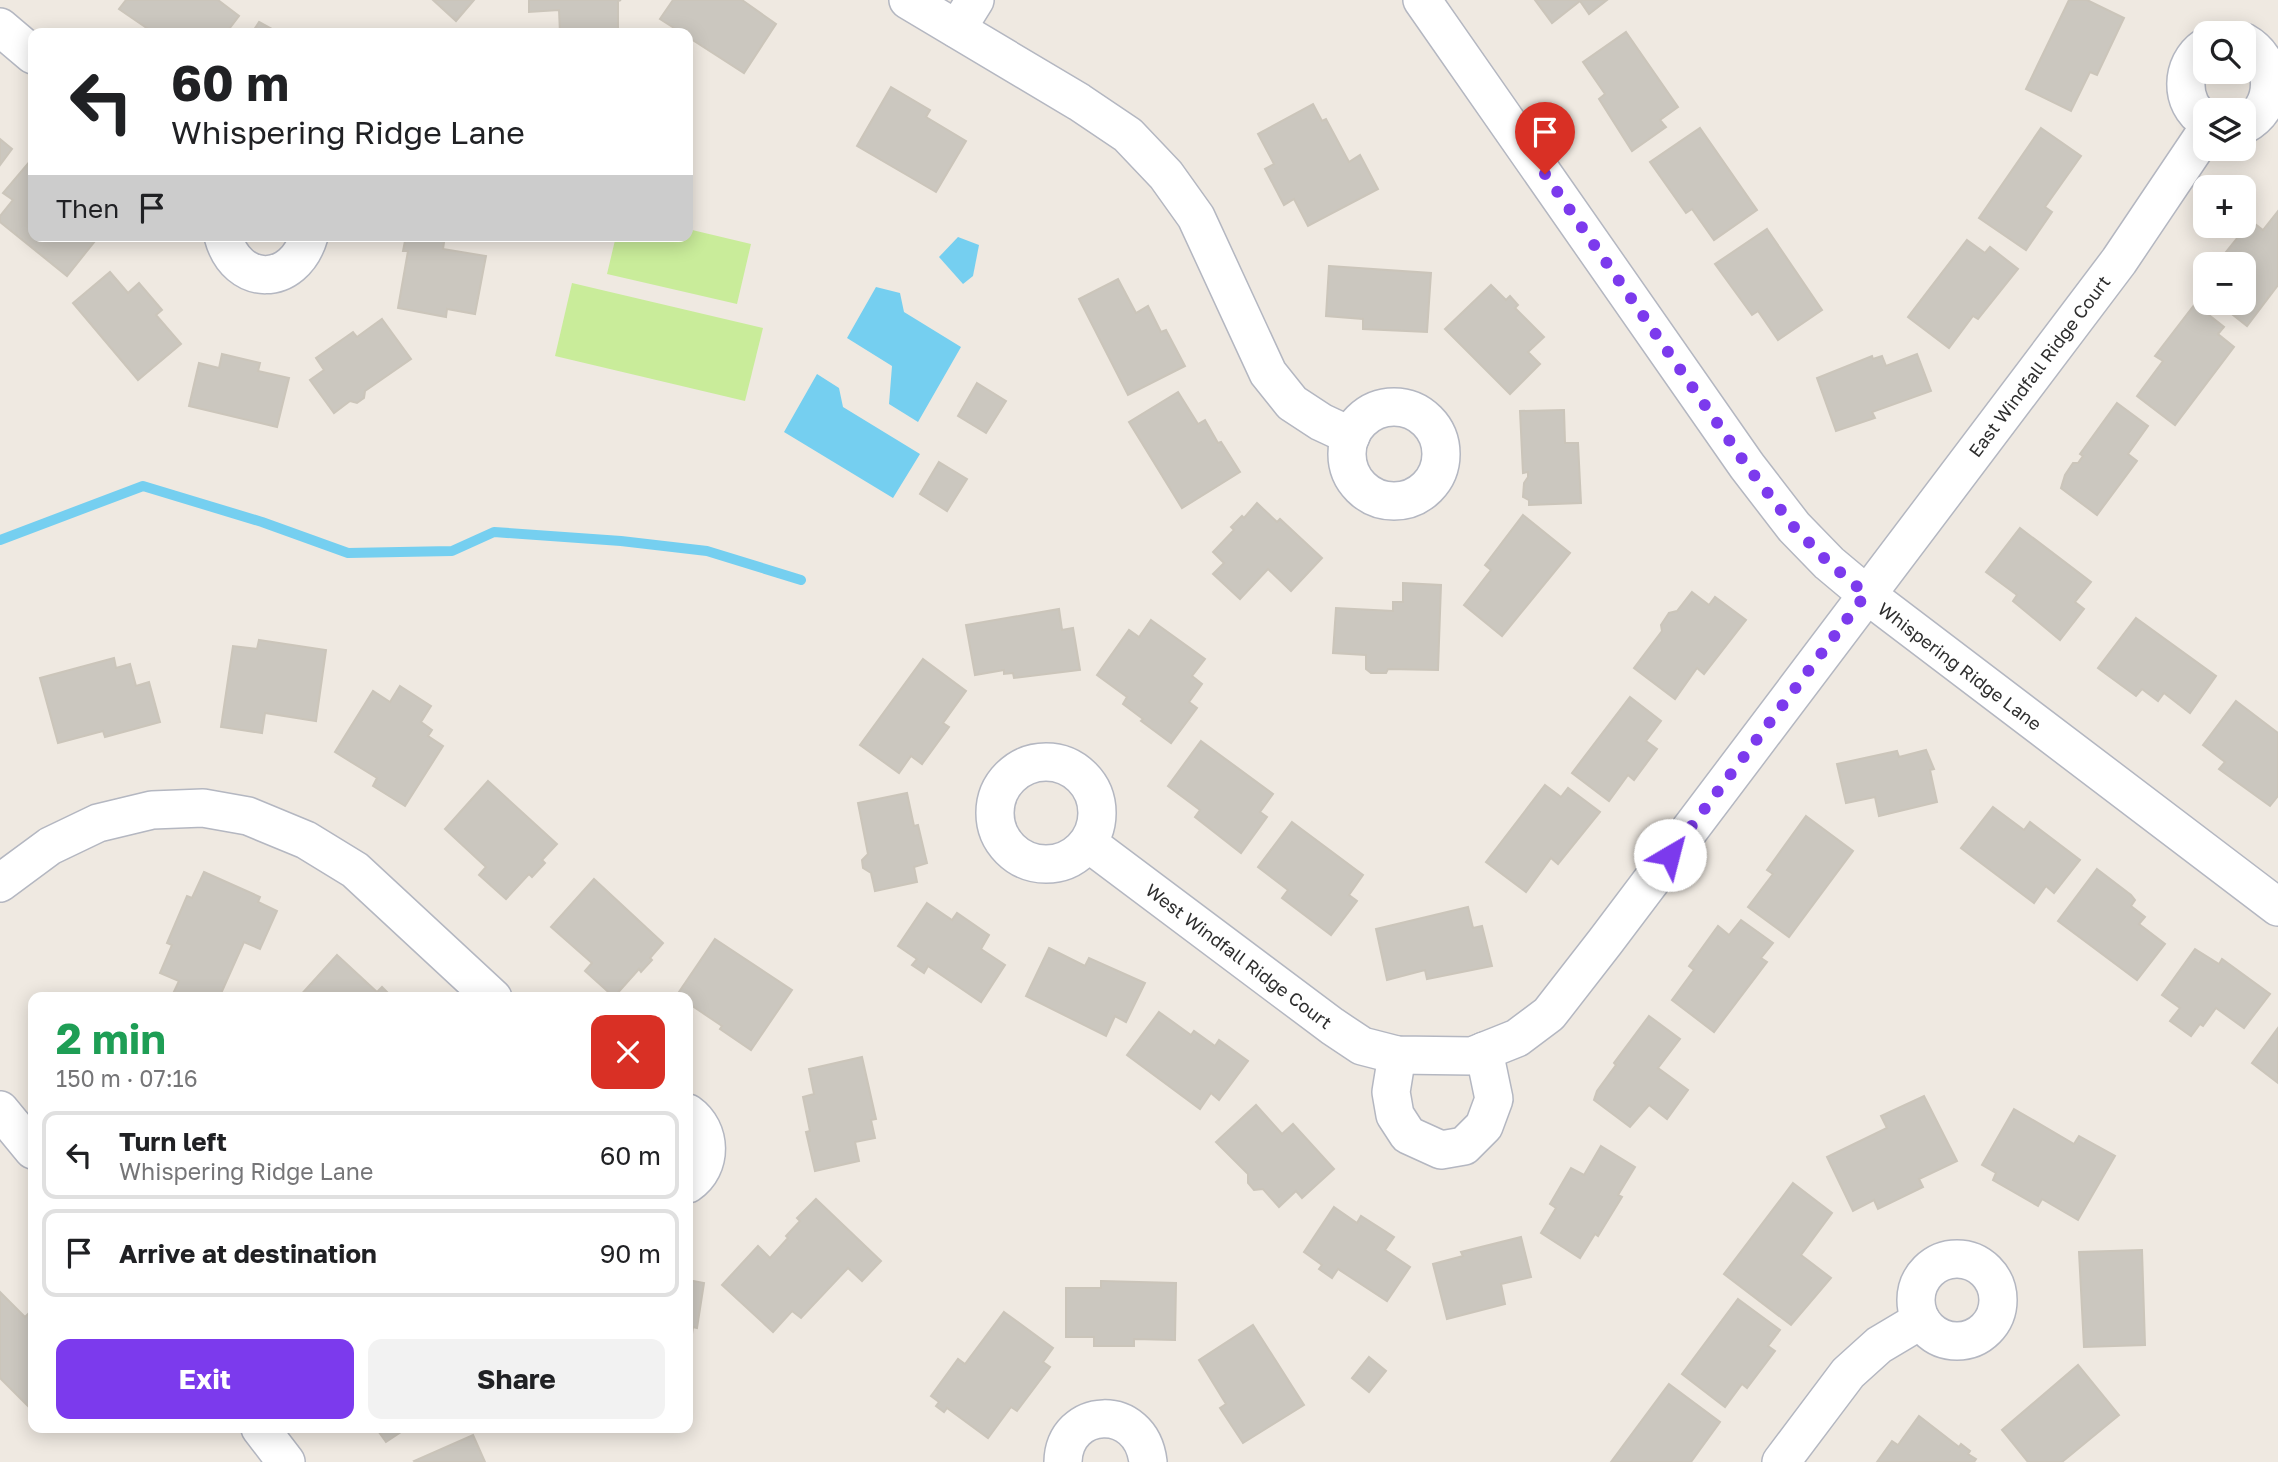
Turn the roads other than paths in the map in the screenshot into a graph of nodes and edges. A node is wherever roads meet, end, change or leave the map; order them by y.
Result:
1 (1422, 0) edge
2 (915, 2) edge
3 (966, 14) edge
4 (0, 27) edge
5 (2256, 49) edge
6 (28, 51) edge
7 (2193, 59) edge
8 (2193, 108) edge
9 (2256, 116) edge
10 (2193, 152) edge
11 (224, 242) edge
12 (307, 242) edge
13 (1351, 436) dead end
14 (1866, 594) junction
15 (1088, 843) dead end
16 (0, 883) edge
17 (2278, 907) edge
18 (487, 992) edge
19 (1484, 1051) junction
20 (1396, 1055) junction
21 (0, 1110) edge
22 (693, 1119) edge
23 (28, 1144) edge
24 (693, 1179) edge
25 (1921, 1320) dead end
26 (264, 1433) edge
27 (286, 1462) edge
28 (1063, 1462) edge
29 (1148, 1462) edge
30 (1781, 1462) edge

1 - 14 street, Whispering Ridge Lane
2 - 3 street
3 - 13 street
4 - 6 street
5 - 9 street
7 - 8 street
10 - 14 street, East Windfall Ridge Court
11 - 12 street
14 - 17 street, Whispering Ridge Lane
14 - 19 street, West Windfall Ridge Court
15 - 20 street, West Windfall Ridge Court
16 - 18 street
19 - 20 street, West Windfall Ridge Court
19 - 20 street
21 - 23 street
22 - 24 street
25 - 30 street
26 - 27 street
28 - 29 street

